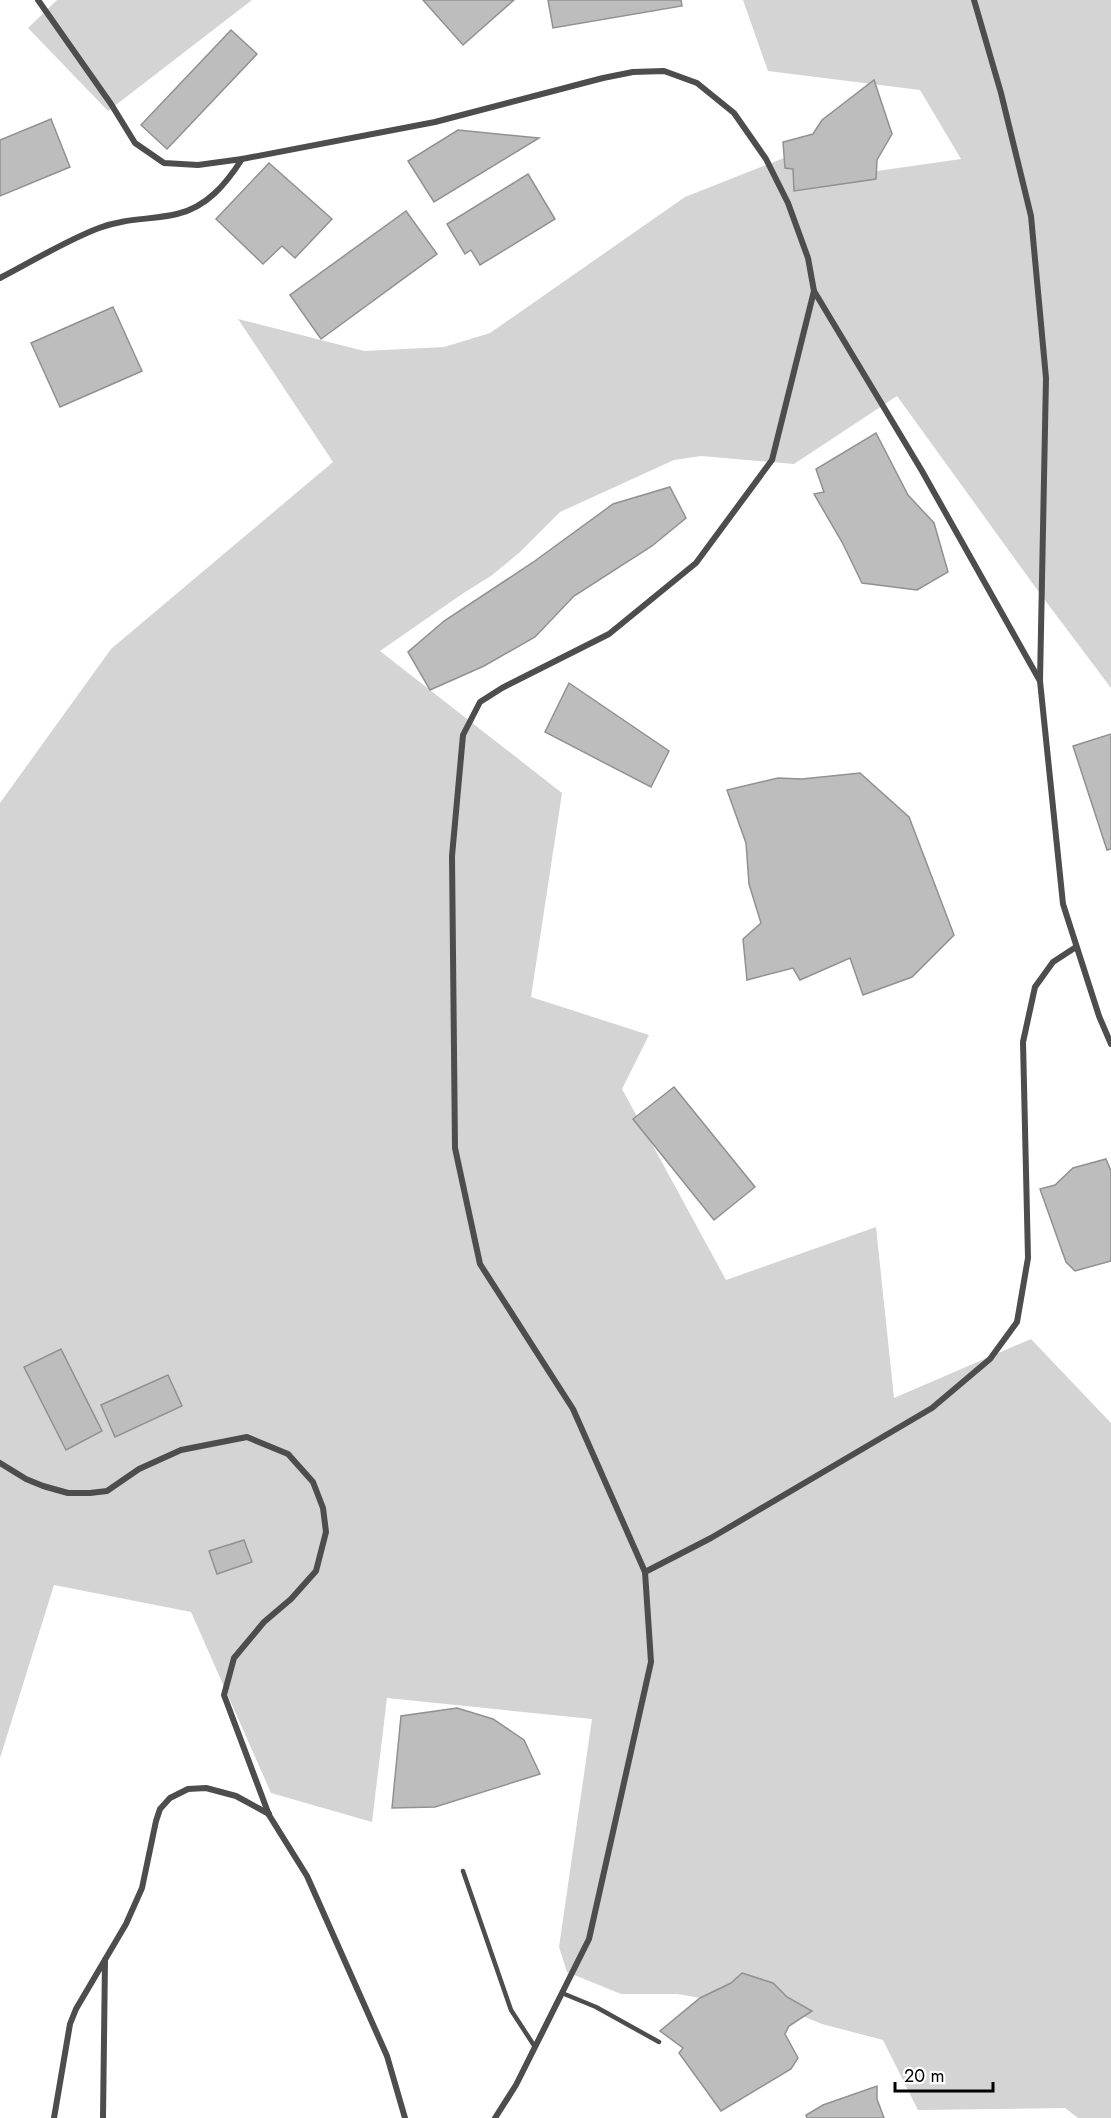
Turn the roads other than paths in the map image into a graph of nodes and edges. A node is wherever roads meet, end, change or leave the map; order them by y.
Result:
1 (38, 0) edge
2 (974, 0) edge
3 (242, 159) junction
4 (0, 278) edge
5 (814, 291) junction
6 (1040, 681) junction
7 (1076, 947) junction
8 (1111, 1044) edge
9 (0, 1463) edge
10 (645, 1572) junction
11 (269, 1815) junction
12 (463, 1871) dead end
13 (105, 1960) junction
14 (562, 1993) junction
15 (659, 2042) dead end
16 (535, 2047) junction
17 (54, 2118) edge
18 (103, 2118) edge
19 (405, 2118) edge
20 (495, 2118) edge

1 - 3 street
2 - 6 street
3 - 4 street
3 - 5 street
5 - 6 street
5 - 10 street
6 - 7 street
7 - 8 street
7 - 10 street
9 - 11 street
10 - 14 street
11 - 13 street
11 - 19 street
12 - 16 lane
13 - 17 street
13 - 18 street
14 - 15 lane
14 - 16 street
16 - 20 street

